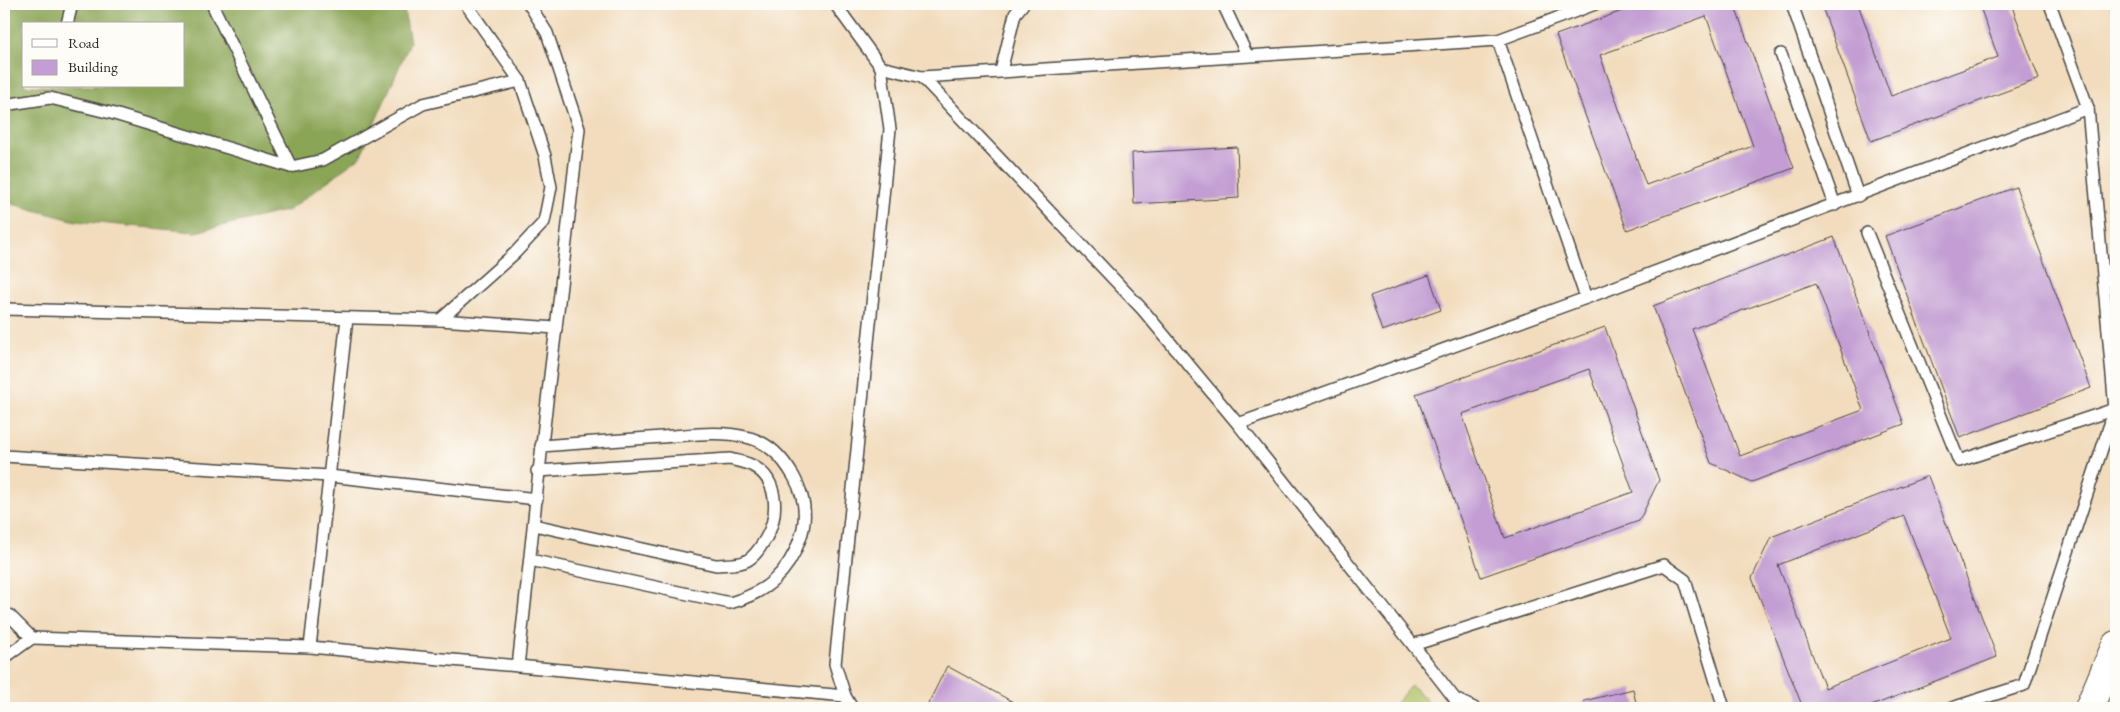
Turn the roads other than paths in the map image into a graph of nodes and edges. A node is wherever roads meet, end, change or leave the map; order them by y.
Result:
1 (72, 4) edge
2 (212, 4) edge
3 (466, 4) edge
4 (529, 4) edge
5 (835, 4) edge
6 (1023, 4) edge
7 (1223, 4) edge
8 (1596, 4) edge
9 (2050, 4) edge
10 (1794, 10) dead end
11 (68, 22) edge
12 (1498, 40) junction
13 (1781, 54) dead end
14 (1247, 55) junction
15 (881, 67) junction
16 (1001, 72) junction
17 (922, 77) junction
18 (520, 81) junction
19 (52, 88) edge
20 (50, 98) junction
21 (4, 105) edge
22 (2088, 108) junction
23 (291, 167) junction
24 (1858, 196) junction
25 (1835, 205) junction
26 (1867, 233) dead end
27 (1586, 298) junction
28 (4, 309) edge
29 (347, 318) junction
30 (440, 320) junction
31 (556, 328) junction
32 (2115, 409) edge
33 (1238, 424) junction
34 (541, 446) junction
35 (4, 456) edge
36 (537, 471) junction
37 (329, 476) junction
38 (537, 499) junction
39 (534, 525) junction
40 (530, 560) junction
41 (4, 614) edge
42 (32, 638) junction
43 (1413, 645) junction
44 (2116, 645) edge
45 (310, 646) junction
46 (4, 658) edge
47 (518, 666) junction
48 (845, 696) junction
49 (1456, 704) edge
50 (852, 708) edge
51 (1474, 708) edge
52 (1724, 708) edge
53 (1952, 708) edge
54 (2089, 708) edge

1 - 11 lane
2 - 23 lane
3 - 18 lane
4 - 31 lane
5 - 15 lane
6 - 16 lane
7 - 14 lane
8 - 12 lane
9 - 22 lane
10 - 24 lane
12 - 14 lane
12 - 27 lane
13 - 25 lane
14 - 16 lane
15 - 17 lane
15 - 48 lane
16 - 17 lane
17 - 33 lane
18 - 23 lane
18 - 30 lane
19 - 20 lane
20 - 21 lane
20 - 23 lane
22 - 24 lane
22 - 32 lane
24 - 25 lane
25 - 27 lane
26 - 32 lane
27 - 33 lane
28 - 29 lane
29 - 30 lane
29 - 37 lane
30 - 31 lane
31 - 34 lane
32 - 53 lane
33 - 43 lane
34 - 36 lane
34 - 40 lane
35 - 37 lane
36 - 38 lane
36 - 39 lane
37 - 38 lane
37 - 45 lane
38 - 39 lane
39 - 40 lane
40 - 47 lane
41 - 42 lane
42 - 45 lane
42 - 46 lane
43 - 49 lane
43 - 52 lane
44 - 54 main road
45 - 47 lane
47 - 48 lane
48 - 50 lane
49 - 51 lane

